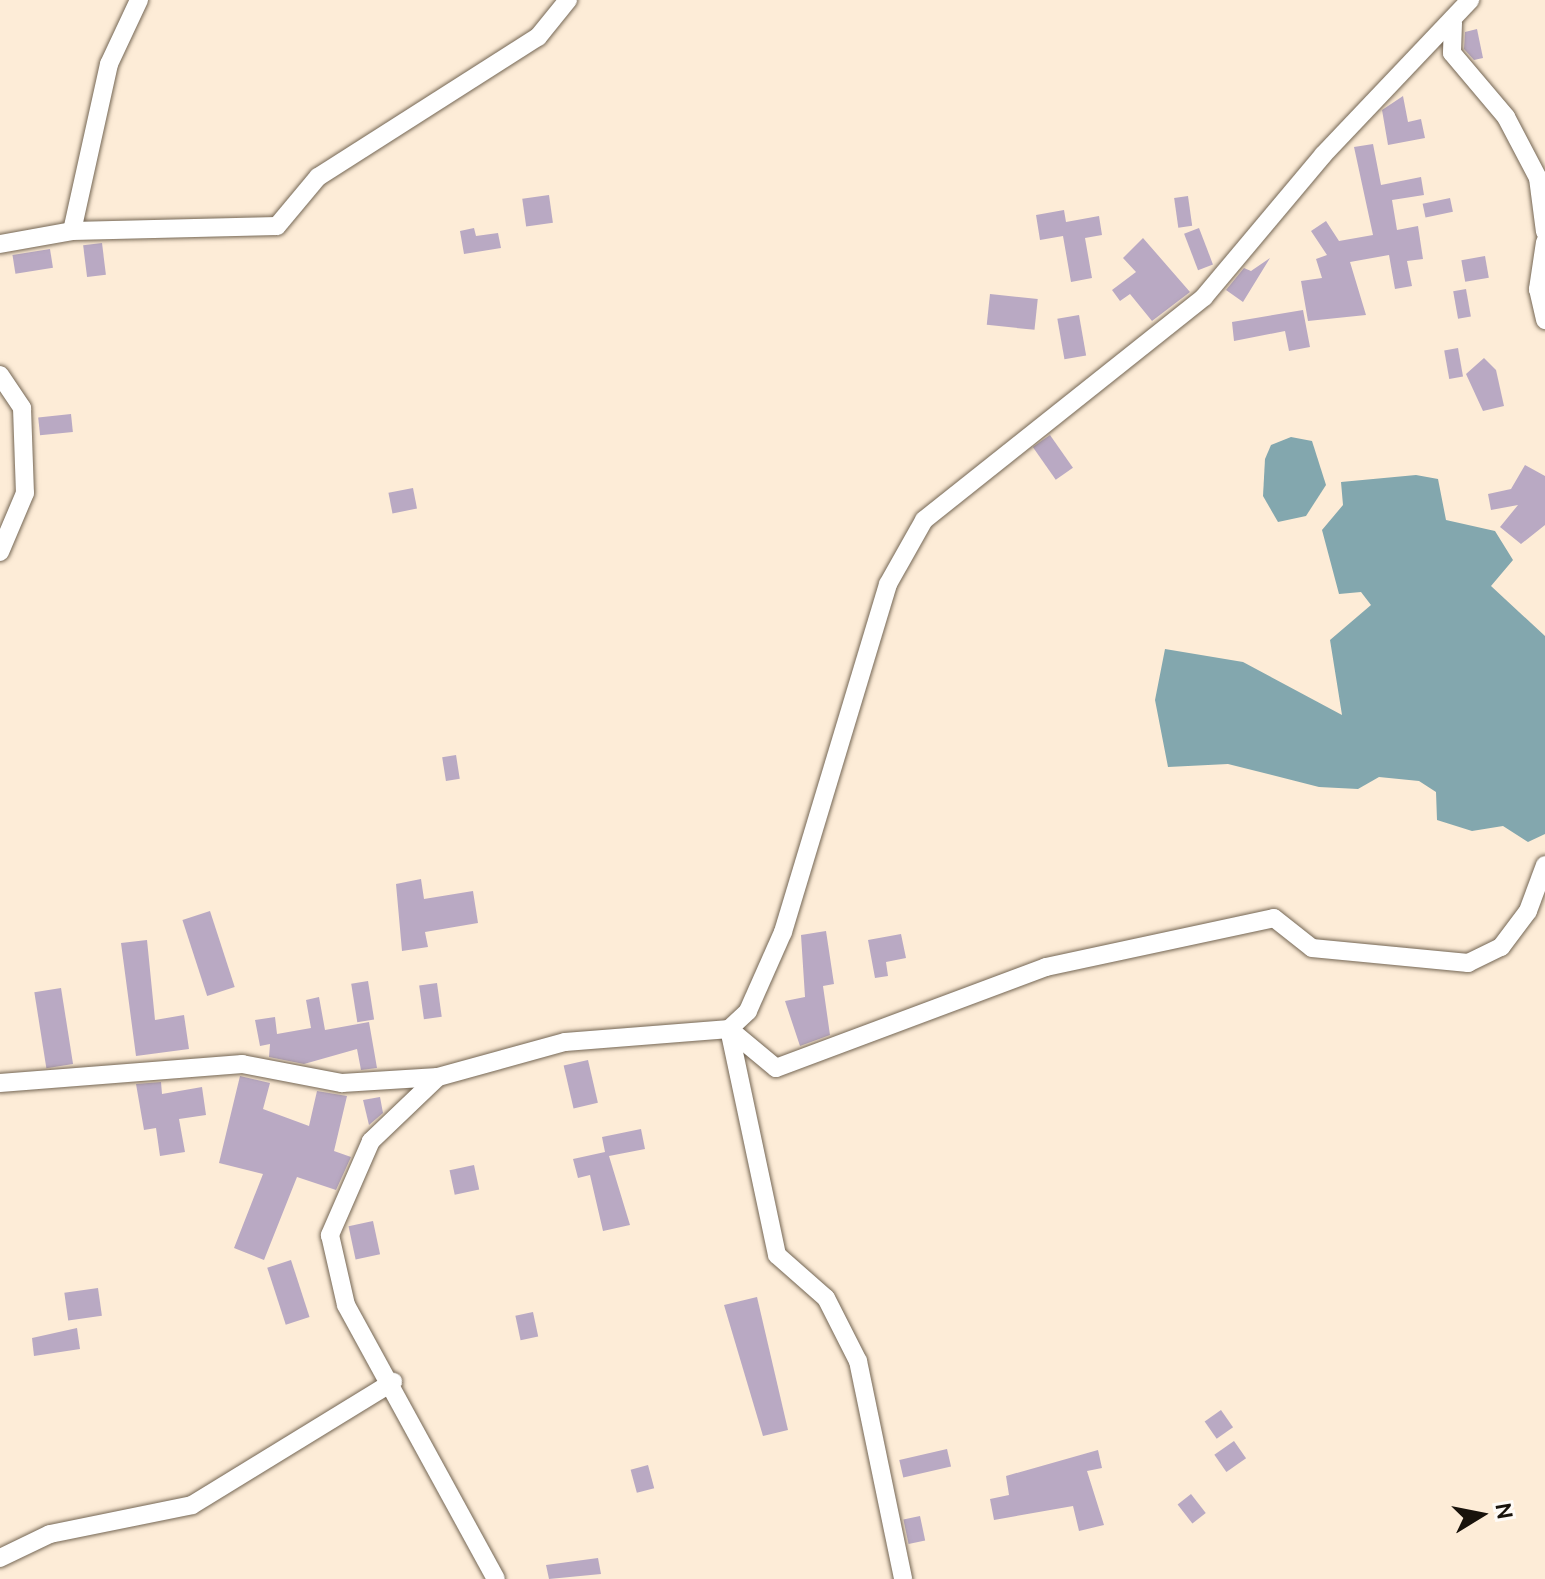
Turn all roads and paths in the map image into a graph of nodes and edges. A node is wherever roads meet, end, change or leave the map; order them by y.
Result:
1 (139, 0) edge
2 (568, 0) edge
3 (1470, 0) edge
4 (1453, 23) junction
5 (72, 231) junction
6 (1545, 232) edge
7 (1545, 242) edge
8 (0, 244) edge
9 (1545, 320) edge
10 (0, 375) edge
11 (0, 552) edge
12 (1545, 865) edge
13 (729, 1029) junction
14 (438, 1077) junction
15 (0, 1083) edge
16 (393, 1382) junction
17 (0, 1558) edge
18 (496, 1579) edge
19 (903, 1579) edge

1 - 5 street
2 - 5 street
3 - 4 street
4 - 6 street
4 - 13 street
5 - 8 street
7 - 9 street
10 - 11 street
12 - 13 street
13 - 14 street
13 - 19 street
14 - 15 street
14 - 16 street
16 - 17 street
16 - 18 street

